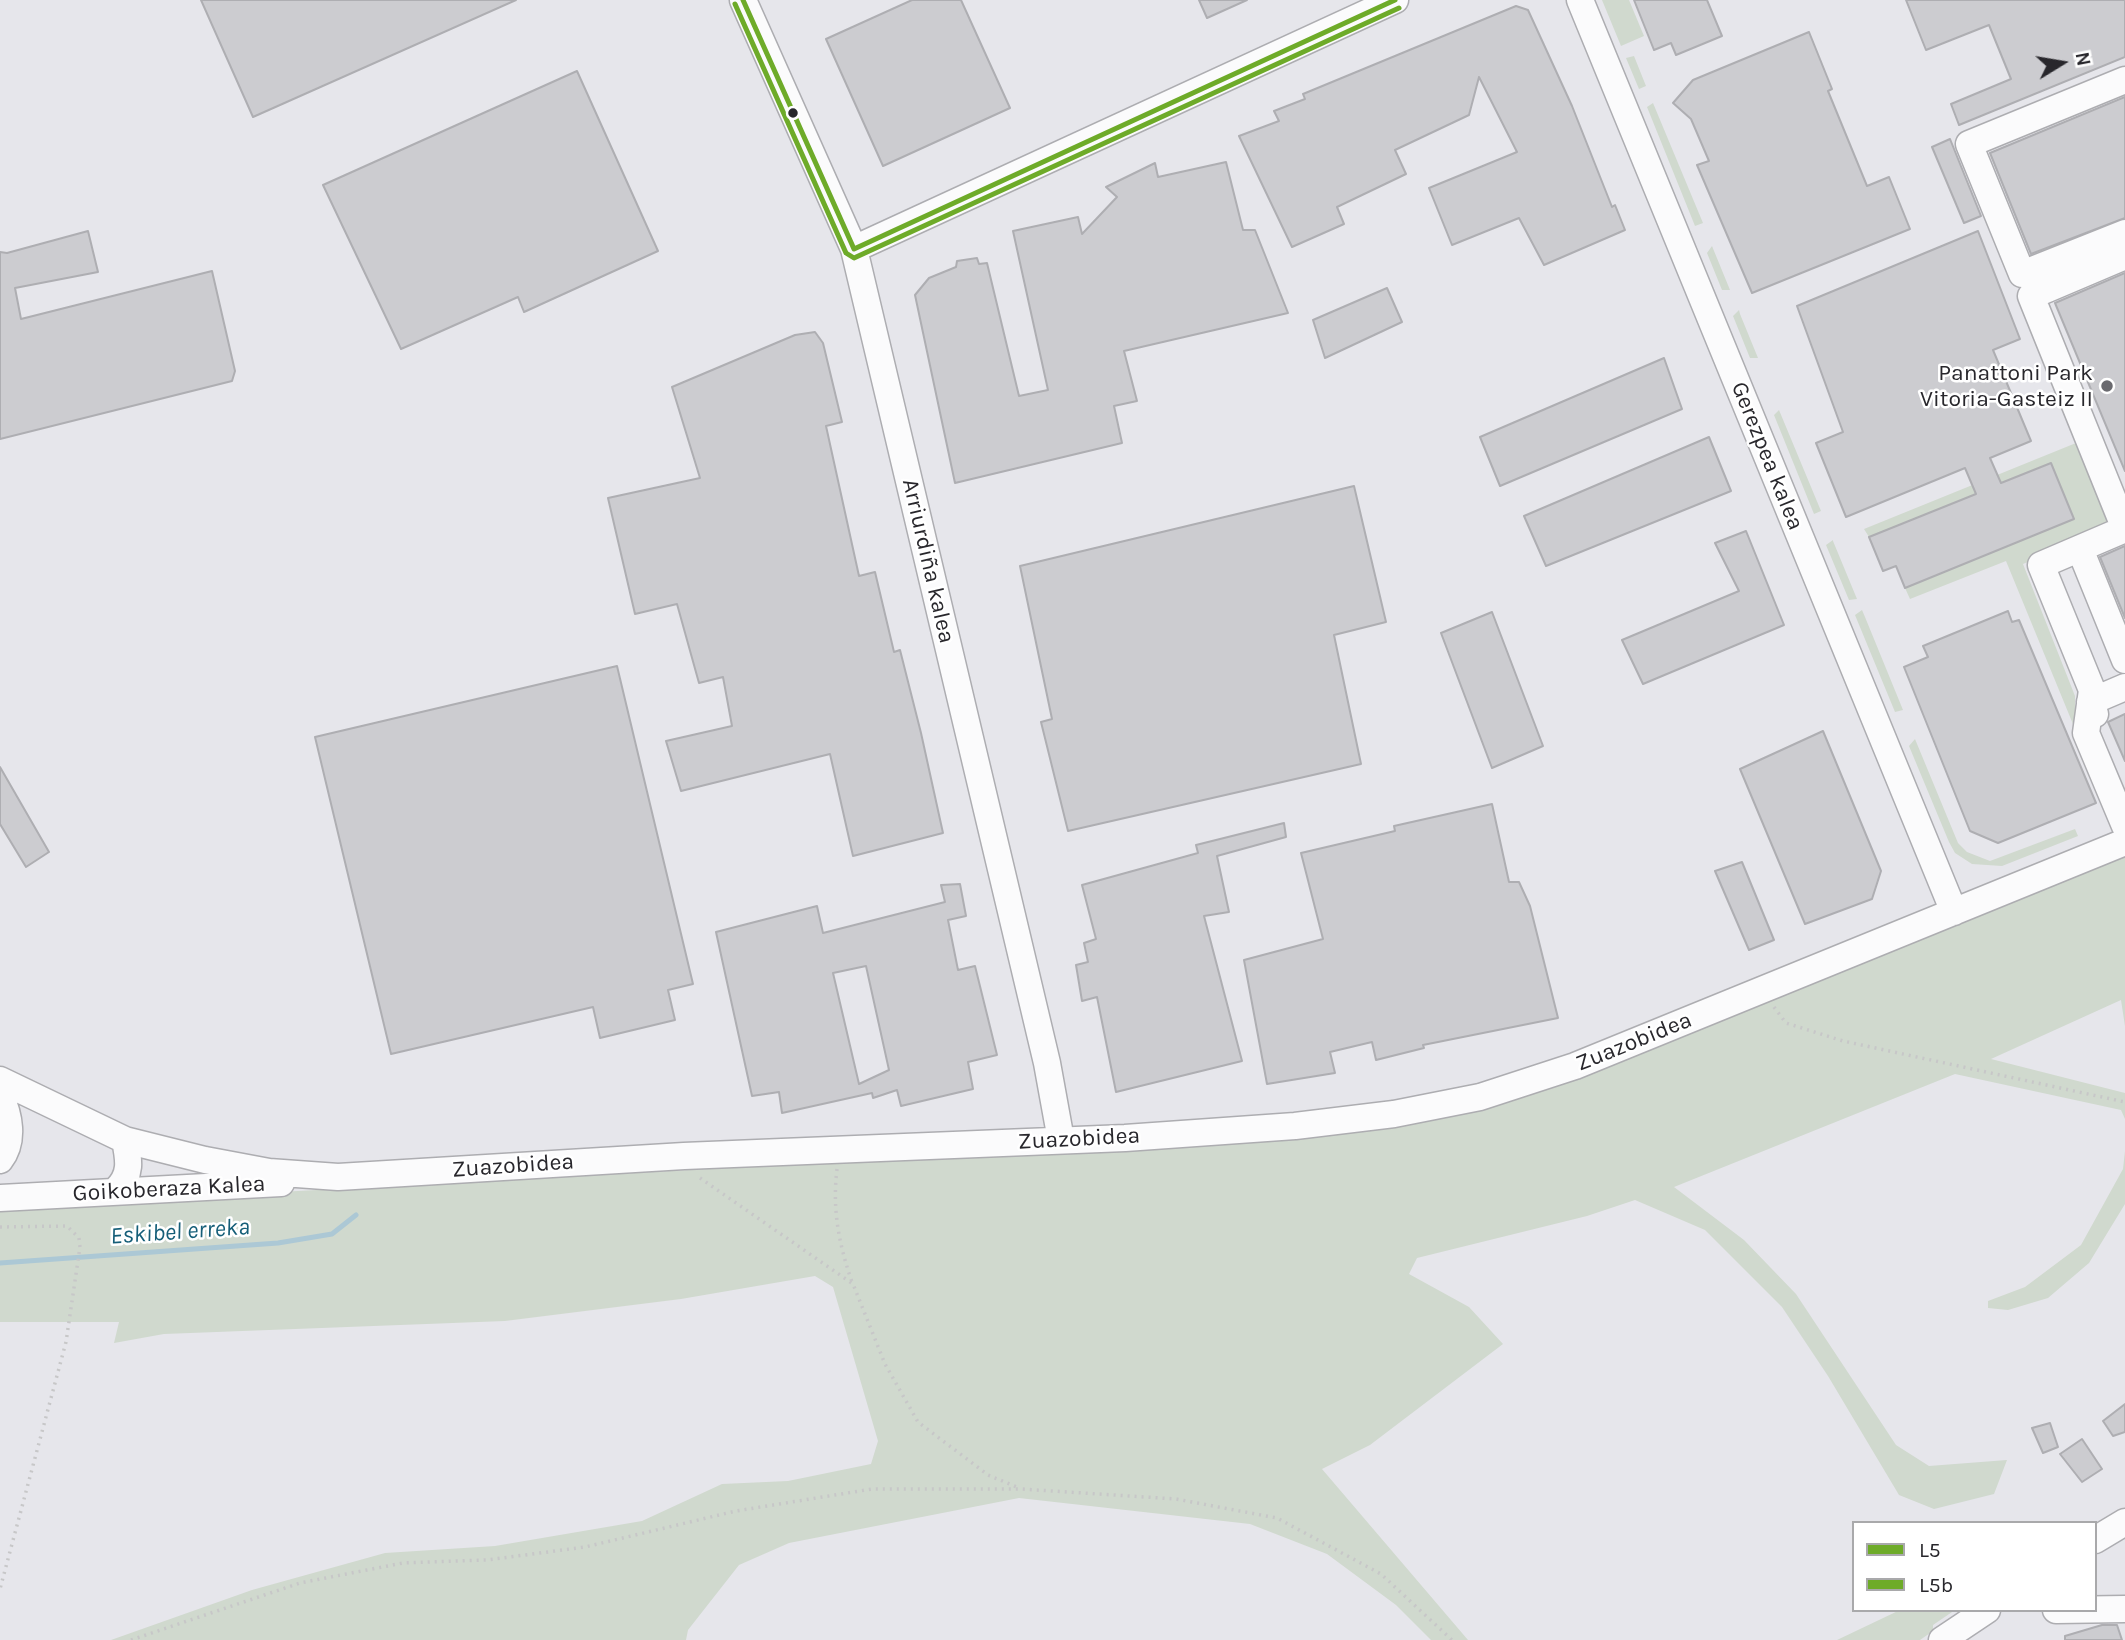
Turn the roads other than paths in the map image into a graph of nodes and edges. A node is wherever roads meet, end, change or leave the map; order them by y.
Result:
1 (743, 0) edge
2 (1395, 0) edge
3 (1580, 0) edge
4 (2125, 80) edge
5 (2125, 233) edge
6 (854, 249) junction
7 (2125, 256) edge
8 (2080, 549) junction
9 (2125, 660) edge
10 (2125, 687) edge
11 (2090, 702) junction
12 (2125, 790) edge
13 (2125, 826) edge
14 (2125, 842) edge
15 (1954, 912) junction
16 (0, 1080) edge
17 (0, 1095) edge
18 (125, 1140) junction
19 (1061, 1140) junction
20 (0, 1160) edge
21 (338, 1177) junction
22 (116, 1191) junction
23 (0, 1198) edge
24 (2125, 1522) edge
25 (2097, 1539) edge
26 (2097, 1610) edge
27 (2125, 1610) edge
28 (1984, 1612) edge
29 (1942, 1640) edge

1 - 6 street, Arriurdiña kalea
2 - 6 street
3 - 15 street, Gerezpea kalea
4 - 5 street
6 - 19 street, Arriurdiña kalea
7 - 8 street
8 - 9 street
8 - 11 street
10 - 11 street
11 - 12 street
11 - 13 street
14 - 15 street, Zuazobidea
15 - 19 street, Zuazobidea
16 - 18 street, Zuazobidea
17 - 20 street
18 - 21 street, Zuazobidea
18 - 22 street
19 - 21 street, Zuazobidea
21 - 22 street, Goikoberaza Kalea
22 - 23 street, Goikoberaza Kalea
24 - 25 street
26 - 27 street
28 - 29 street

